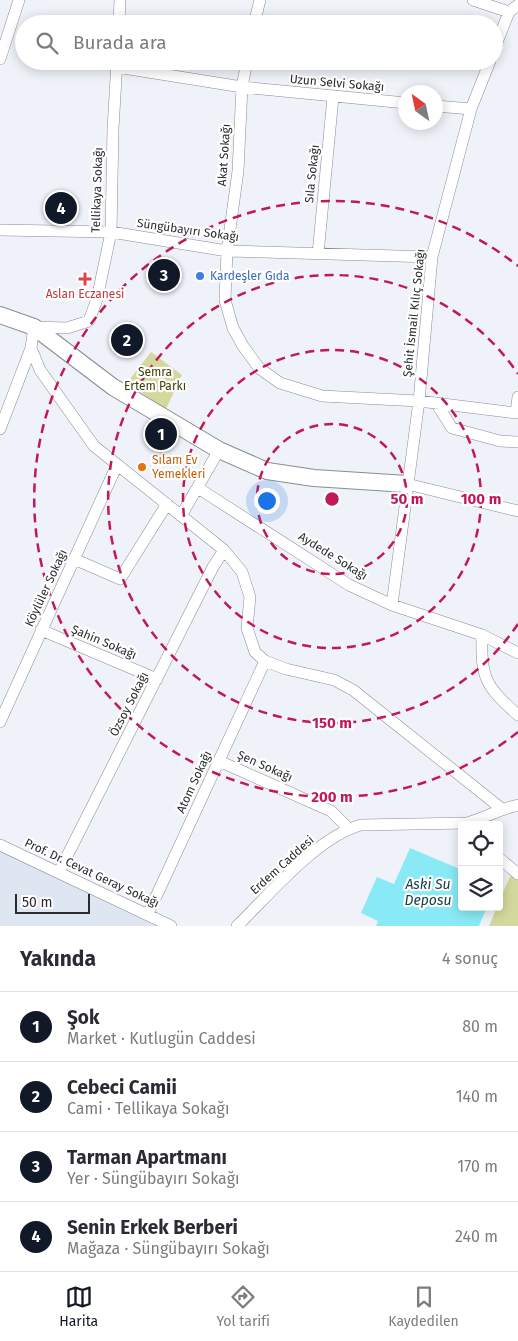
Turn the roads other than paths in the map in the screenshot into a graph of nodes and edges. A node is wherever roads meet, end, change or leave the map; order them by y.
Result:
1 (19, 0) edge
2 (120, 0) edge
3 (260, 0) edge
4 (473, 0) edge
5 (513, 9) edge
6 (119, 15) edge
7 (256, 15) edge
8 (503, 31) edge
9 (0, 59) edge
10 (117, 70) edge
11 (153, 70) edge
12 (245, 70) edge
13 (486, 70) edge
14 (242, 87) junction
15 (333, 97) junction
16 (398, 102) edge
17 (443, 107) edge
18 (471, 109) junction
19 (0, 230) edge
20 (111, 232) junction
21 (227, 251) junction
22 (318, 254) junction
23 (432, 257) junction
24 (0, 315) edge
25 (34, 328) junction
26 (31, 348) junction
27 (518, 397) edge
28 (419, 401) junction
29 (436, 403) junction
30 (0, 428) edge
31 (518, 442) edge
32 (218, 450) junction
33 (117, 465) junction
34 (407, 484) junction
35 (198, 488) junction
36 (167, 504) junction
37 (518, 511) edge
38 (181, 516) junction
39 (224, 550) junction
40 (74, 559) junction
41 (392, 605) junction
42 (41, 630) junction
43 (482, 635) junction
44 (518, 653) edge
45 (265, 661) junction
46 (157, 679) junction
47 (518, 715) edge
48 (0, 722) edge
49 (219, 761) junction
50 (518, 805) edge
51 (502, 810) junction
52 (476, 821) edge
53 (458, 824) edge
54 (349, 829) junction
55 (0, 845) edge
56 (503, 861) edge
57 (59, 872) junction
58 (518, 874) edge
59 (148, 914) junction
60 (171, 926) edge
61 (237, 926) edge

1 - 9 street
2 - 6 street
3 - 7 street
4 - 5 street
5 - 8 street
10 - 20 street, Tellikaya Sokağı
11 - 14 street, Uzun Selvi Sokağı
12 - 14 street, Akat Sokağı
13 - 18 street, Şehit İsmail Kılıç Sokağı
14 - 15 street, Uzun Selvi Sokağı
14 - 21 street, Akat Sokağı
15 - 16 street, Uzun Selvi Sokağı
15 - 22 street, Sıla Sokağı
17 - 18 street
18 - 23 street, Şehit İsmail Kılıç Sokağı
19 - 20 street, Süngübayırı Sokağı
20 - 21 street, Süngübayırı Sokağı
20 - 25 street, Tellikaya Sokağı
21 - 22 street, Süngübayırı Sokağı
21 - 28 street, Akat Sokağı
22 - 23 street, Süngübayırı Sokağı
23 - 28 street, Şehit İsmail Kılıç Sokağı
24 - 25 street
25 - 26 street
25 - 32 street
26 - 30 street
26 - 33 street
27 - 29 street
28 - 29 street
28 - 34 street, Şehit İsmail Kılıç Sokağı
29 - 31 street
32 - 34 street
32 - 35 street
33 - 36 street
33 - 40 street, Köylüler Sokağı
34 - 37 street
34 - 41 street, Şehit İsmail Kılıç Sokağı
35 - 38 street
35 - 41 street, Aydede Sokağı
36 - 38 street
36 - 40 street
38 - 39 street
39 - 45 street
39 - 46 street, Özsoy Sokağı
40 - 42 street, Köylüler Sokağı
41 - 43 street, Aydede Sokağı
42 - 46 street, Şahin Sokağı
42 - 48 street, Köylüler Sokağı
43 - 44 street, Aydede Sokağı
43 - 47 street
45 - 49 street, Atom Sokağı
45 - 51 street
46 - 57 street, Özsoy Sokağı
49 - 54 street, Şen Sokağı
49 - 59 street, Atom Sokağı
50 - 51 street
51 - 52 street
53 - 54 street
54 - 61 street, Erdem Caddesi
55 - 57 street, Prof. Dr. Cevat Geray Sokağı
56 - 58 street
57 - 59 street, Prof. Dr. Cevat Geray Sokağı
59 - 60 street, Prof. Dr. Cevat Geray Sokağı

